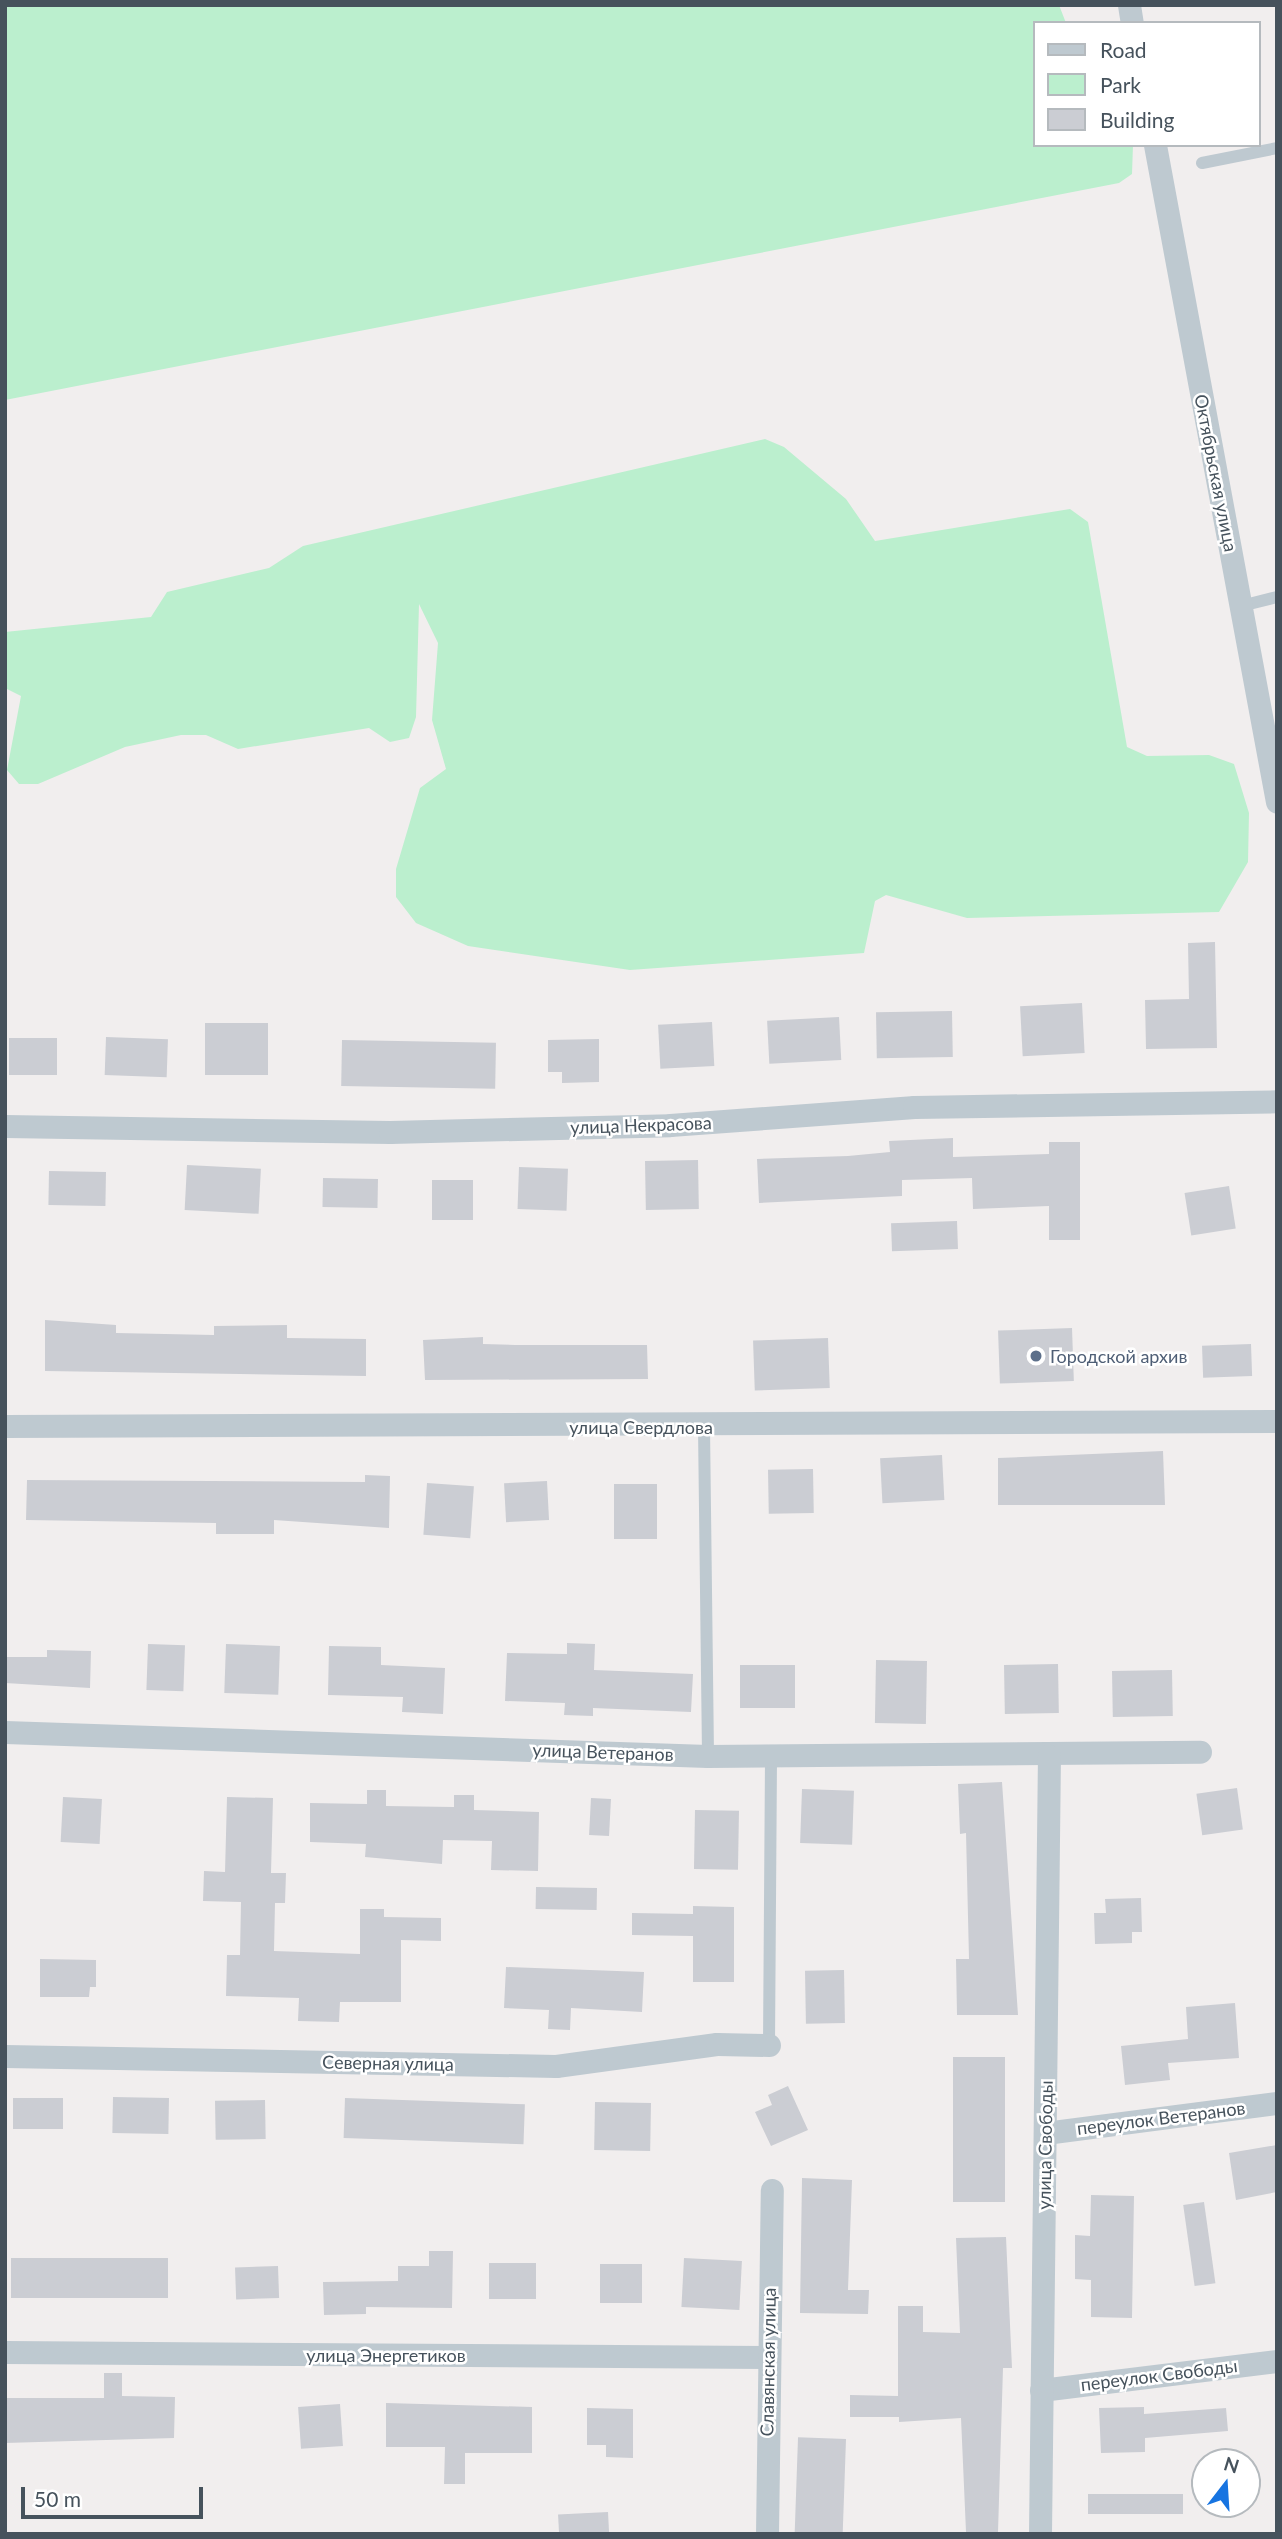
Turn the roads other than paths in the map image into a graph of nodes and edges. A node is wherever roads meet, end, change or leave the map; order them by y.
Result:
1 (1155, 147) edge
2 (1277, 148) edge
3 (1202, 163) dead end
4 (1277, 597) edge
5 (1241, 606) junction
6 (1277, 802) edge
7 (1277, 1101) edge
8 (5, 1126) edge
9 (1277, 1421) edge
10 (5, 1426) edge
11 (704, 1427) junction
12 (5, 1732) edge
13 (1200, 1752) dead end
14 (708, 1756) junction
15 (1049, 1756) junction
16 (771, 1757) junction
17 (769, 2045) joint
18 (5, 2056) edge
19 (1277, 2104) edge
20 (1045, 2133) junction
21 (772, 2190) dead end
22 (5, 2352) edge
23 (766, 2357) junction
24 (1277, 2361) edge
25 (1041, 2390) junction
26 (767, 2534) edge
27 (1040, 2534) edge

1 - 5 street, Октябрьская улица
2 - 3 lane
4 - 5 lane
5 - 6 street, Октябрьская улица
7 - 8 street, улица Некрасова
9 - 11 street, улица Свердлова
10 - 11 street, улица Свердлова
11 - 14 lane
12 - 14 street, улица Ветеранов
13 - 15 street, улица Ветеранов
14 - 16 street, улица Ветеранов
15 - 16 street, улица Ветеранов
15 - 20 street, улица Свободы
16 - 17 lane
17 - 18 street, Северная улица
19 - 20 street, переулок Ветеранов
20 - 25 street, улица Свободы
21 - 23 street, Славянская улица
22 - 23 street, улица Энергетиков
23 - 26 street, Славянская улица
24 - 25 street, переулок Свободы
25 - 27 street, улица Свободы

